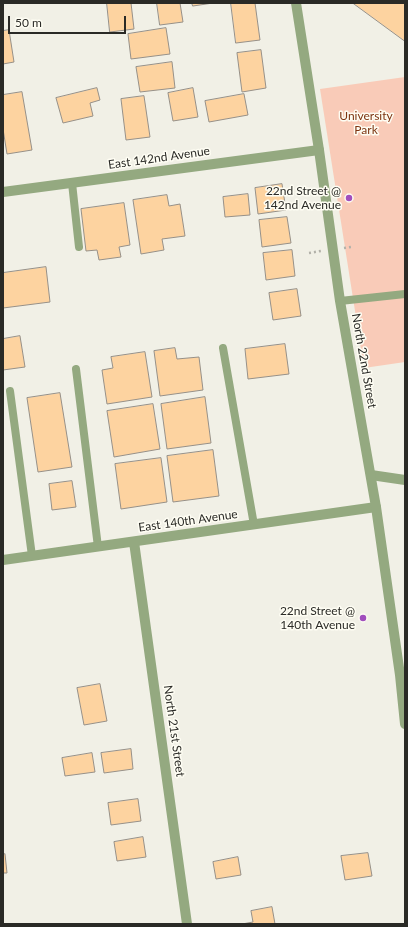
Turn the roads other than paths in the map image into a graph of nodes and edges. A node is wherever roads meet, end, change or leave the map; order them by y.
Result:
1 (296, 3) edge
2 (319, 150) junction
3 (72, 183) junction
4 (3, 192) edge
5 (79, 247) dead end
6 (405, 294) edge
7 (340, 301) junction
8 (223, 348) dead end
9 (76, 369) dead end
10 (10, 391) dead end
11 (371, 475) junction
12 (405, 480) edge
13 (376, 507) junction
14 (254, 525) junction
15 (134, 542) junction
16 (98, 547) junction
17 (32, 556) junction
18 (3, 560) edge
19 (402, 675) edge
20 (405, 724) edge
21 (187, 924) edge

1 - 2 street, North 22nd Street
2 - 3 street, East 142nd Avenue
2 - 7 street, North 22nd Street
3 - 4 street, East 142nd Avenue
3 - 5 lane
6 - 7 lane
7 - 11 street, North 22nd Street
8 - 14 lane
9 - 16 lane
10 - 17 lane
11 - 12 street
11 - 13 street, North 22nd Street
13 - 14 street, East 140th Avenue
13 - 19 street, North 22nd Street
14 - 15 street, East 140th Avenue
15 - 16 street, East 140th Avenue
15 - 21 street, North 21st Street
16 - 17 street, East 140th Avenue
17 - 18 street, East 140th Avenue
19 - 20 street, North 22nd Street

